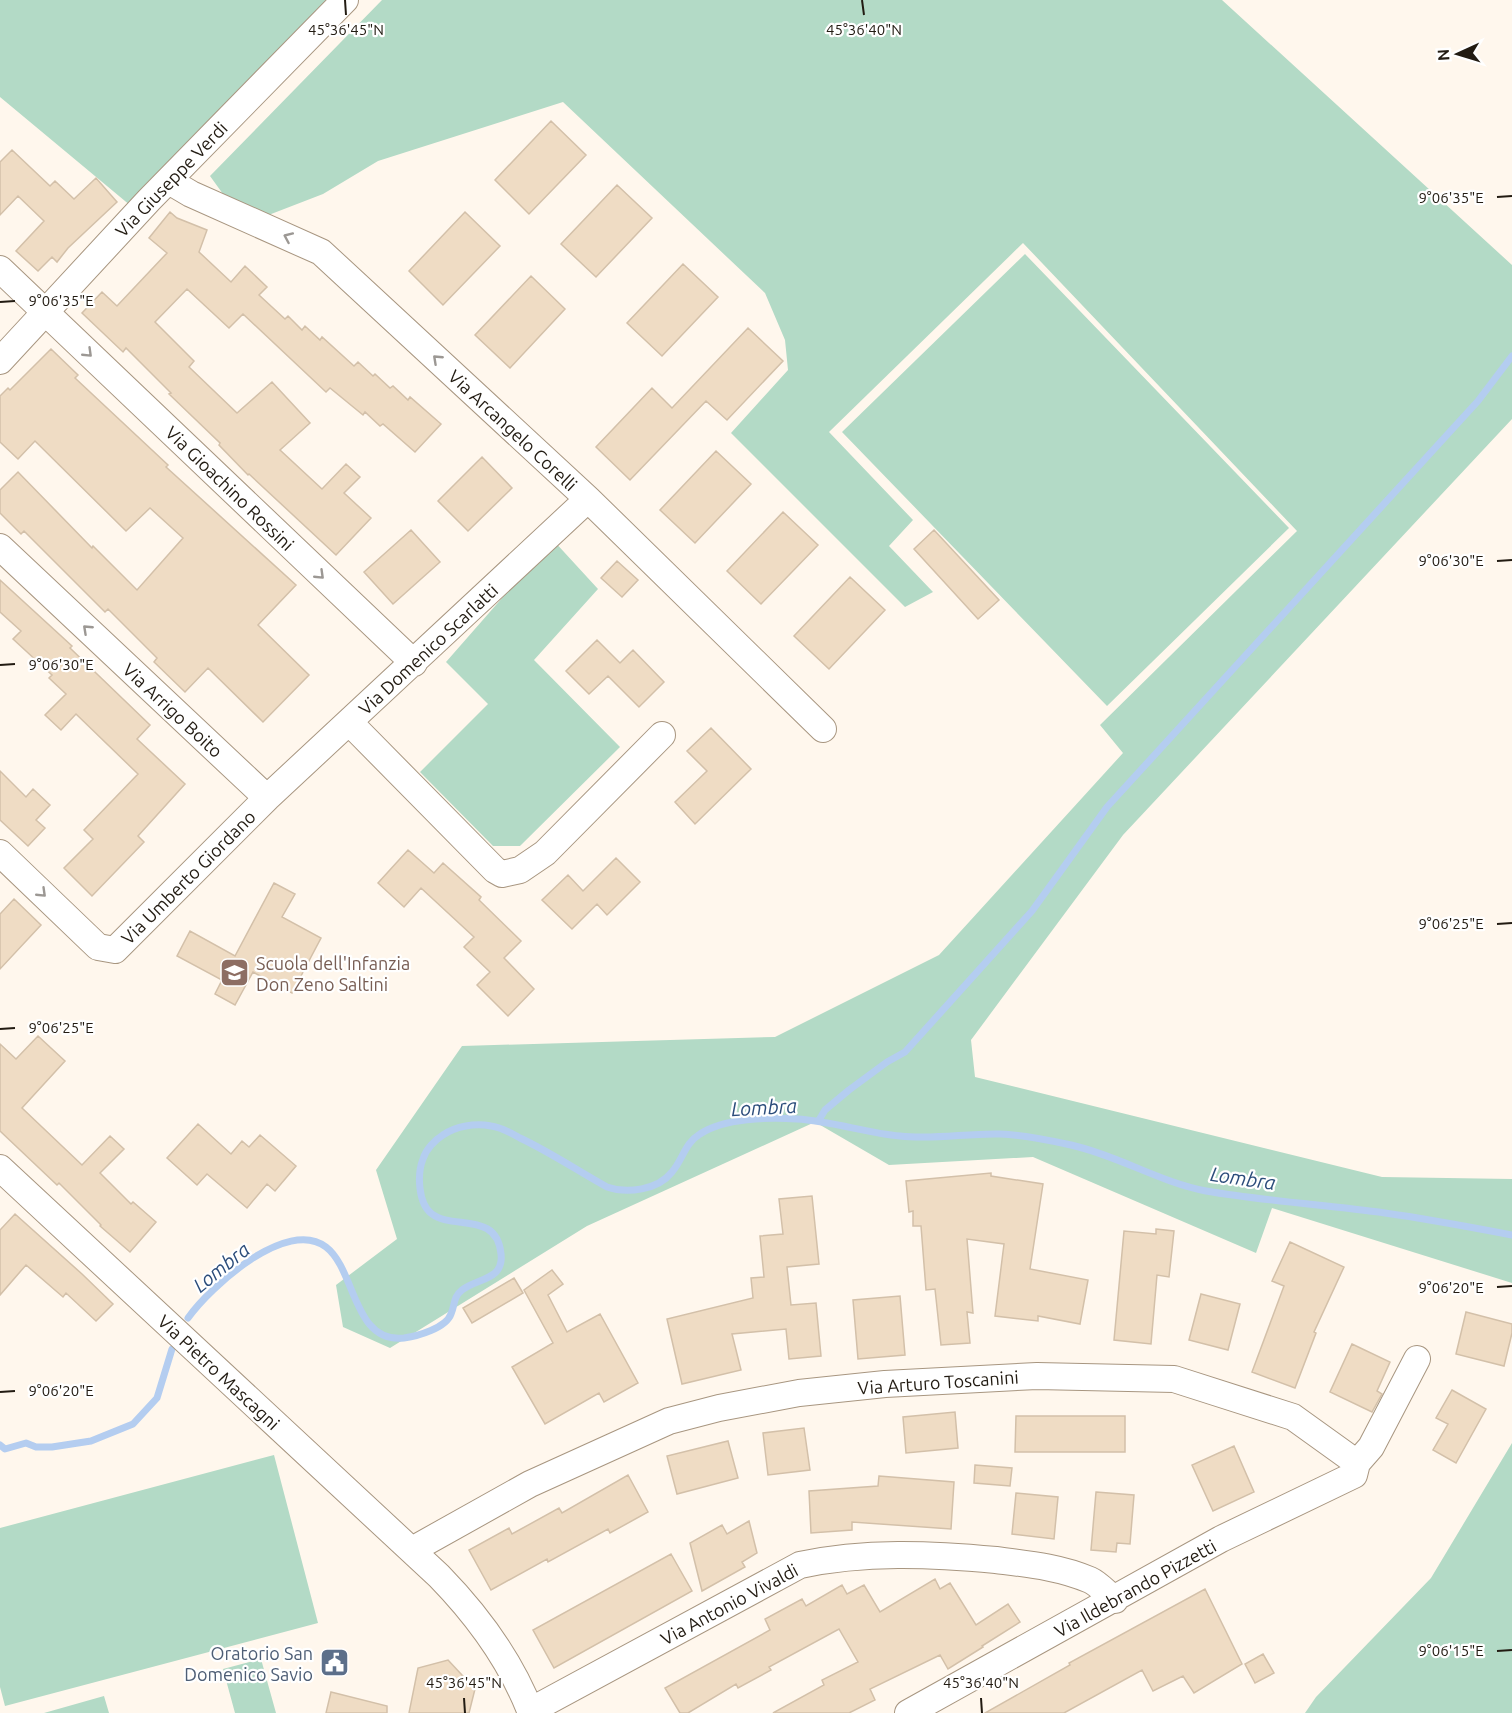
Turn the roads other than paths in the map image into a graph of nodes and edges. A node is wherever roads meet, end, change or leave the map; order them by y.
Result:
1 (345, 0) edge
2 (168, 181) junction
3 (0, 269) edge
4 (45, 313) junction
5 (0, 361) edge
6 (588, 499) junction
7 (0, 547) edge
8 (414, 663) junction
9 (350, 722) junction
10 (823, 729) dead end
11 (662, 735) dead end
12 (267, 798) junction
13 (0, 853) edge
14 (0, 1168) edge
15 (1417, 1359) dead end
16 (1357, 1463) junction
17 (412, 1550) junction
18 (1114, 1600) junction
19 (530, 1712) edge
20 (908, 1713) edge

1 - 2 street, Via Giuseppe Verdi
2 - 4 street, Via Giuseppe Verdi
6 -> 2 street, Via Arcangelo Corelli
3 - 4 street, Via Gioachino Rossini
4 - 5 street, Via Giuseppe Verdi
4 -> 8 street, Via Gioachino Rossini
6 - 8 street, Via Domenico Scarlatti
6 - 10 street, Via Arcangelo Corelli
12 -> 7 street, Via Arrigo Boito
8 - 9 street, Via Domenico Scarlatti
9 - 11 street
9 - 12 street, Via Domenico Scarlatti
13 -> 12 street, Via Umberto Giordano
14 - 17 street, Via Pietro Mascagni
15 - 16 street
16 - 17 street, Via Arturo Toscanini
16 - 18 street, Via Ildebrando Pizzetti
17 - 19 street, Via Pietro Mascagni
18 - 19 street, Via Antonio Vivaldi
18 - 20 street, Via Ildebrando Pizzetti

